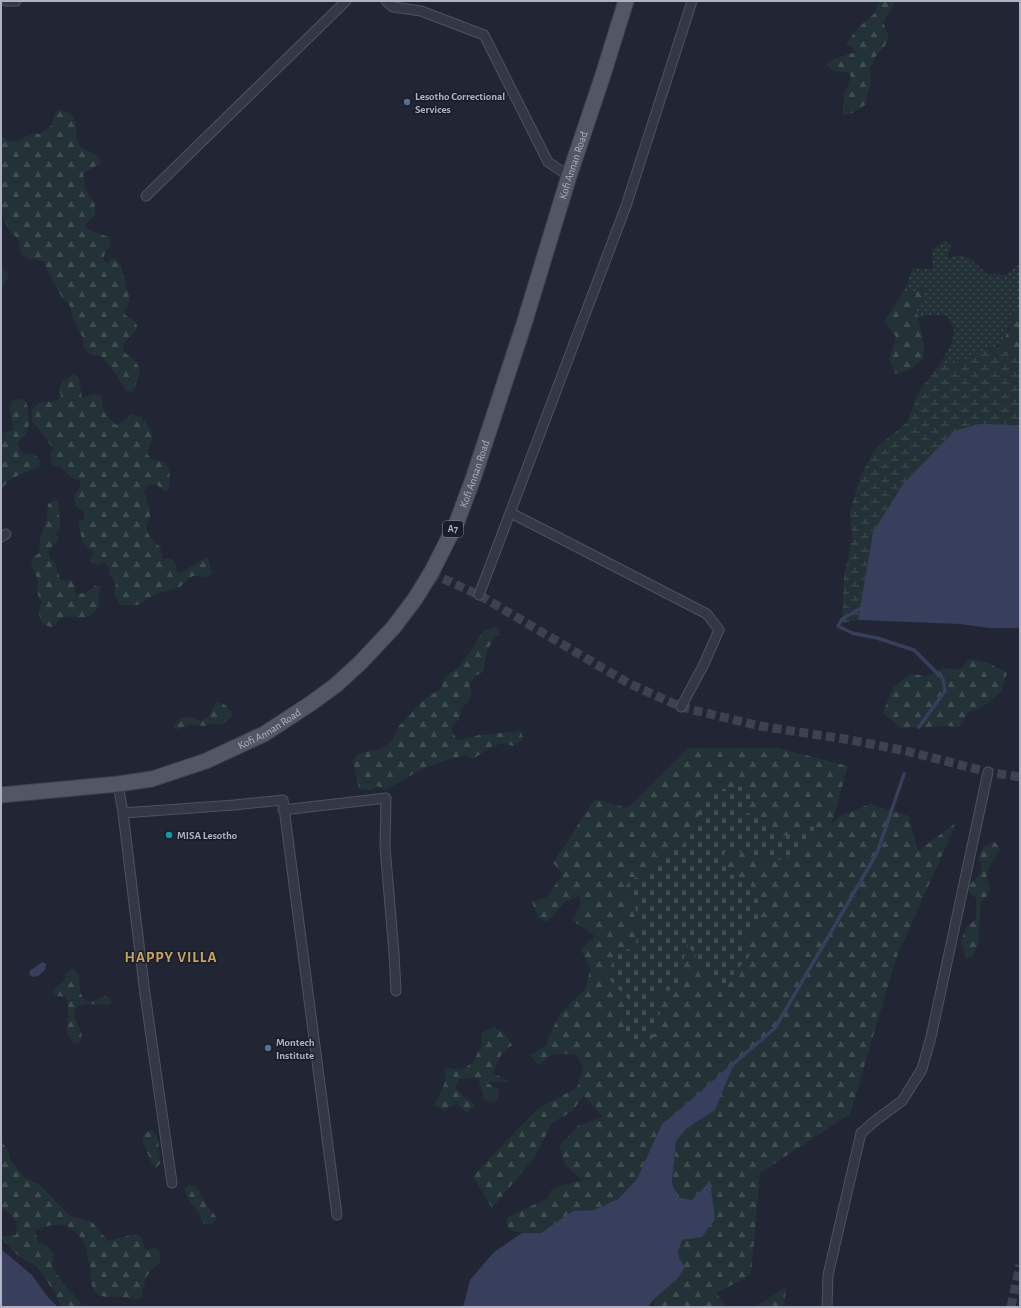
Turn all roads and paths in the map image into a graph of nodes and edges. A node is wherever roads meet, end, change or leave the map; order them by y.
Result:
1 (6, 1) edge
2 (9, 1) edge
3 (16, 1) edge
4 (346, 1) edge
5 (386, 1) edge
6 (626, 1) edge
7 (692, 1) edge
8 (568, 176) junction
9 (146, 196) dead end
10 (511, 512) junction
11 (479, 595) dead end
12 (681, 707) dead end
13 (988, 772) dead end
14 (118, 784) junction
15 (1, 795) edge
16 (283, 810) junction
17 (123, 813) junction
18 (396, 991) dead end
19 (172, 1183) dead end
20 (337, 1215) dead end
21 (827, 1307) edge

1 - 2 street
2 - 3 street
4 - 9 street
5 - 8 street
6 - 8 main road, Kofi Annan Road / A7
7 - 10 street
8 - 14 main road, Kofi Annan Road / A7
10 - 11 street
10 - 12 street
13 - 21 street
14 - 15 main road, Kofi Annan Road / A7
14 - 17 street
16 - 17 street
16 - 18 street
16 - 20 street
17 - 19 street

